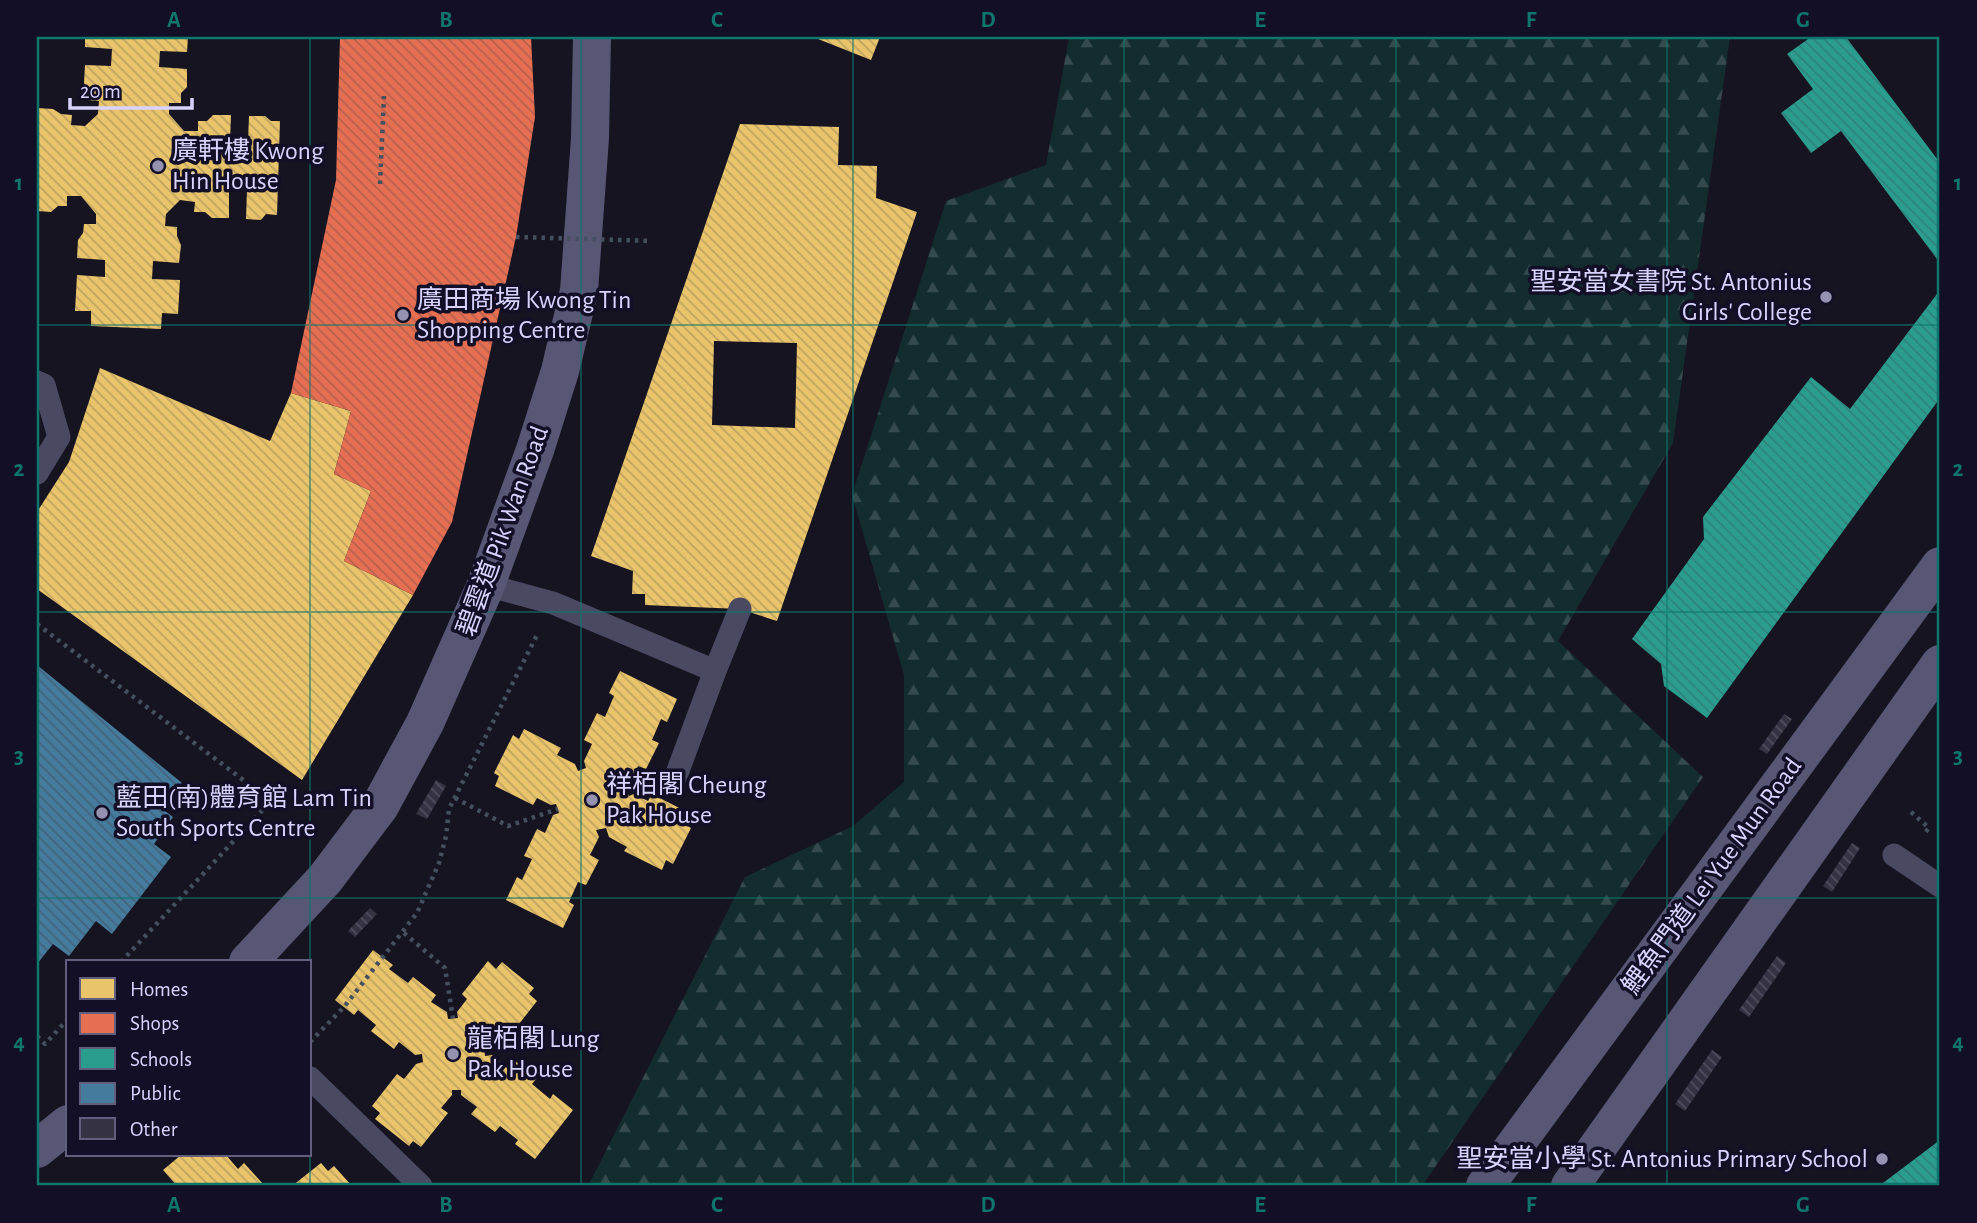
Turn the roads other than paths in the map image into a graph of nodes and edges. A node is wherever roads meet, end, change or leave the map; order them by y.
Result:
1 (592, 37) edge
2 (37, 382) edge
3 (37, 473) edge
4 (1940, 566) edge
5 (486, 585) junction
6 (740, 608) dead end
7 (1940, 664) edge
8 (715, 671) junction
9 (676, 776) dead end
10 (1894, 855) dead end
11 (1940, 886) edge
12 (250, 960) edge
13 (312, 1080) edge
14 (66, 1126) edge
15 (37, 1149) edge
16 (421, 1186) edge
17 (1485, 1186) edge
18 (1570, 1186) edge

1 - 5 main road, 碧雲道 Pik Wan Road
2 - 3 lane
4 - 17 main road, 鯉魚門道 Lei Yue Mun Road
5 - 8 lane
5 - 12 main road, 碧雲道 Pik Wan Road
6 - 8 lane
7 - 18 main road
8 - 9 lane
10 - 11 lane
13 - 16 lane
14 - 15 main road

